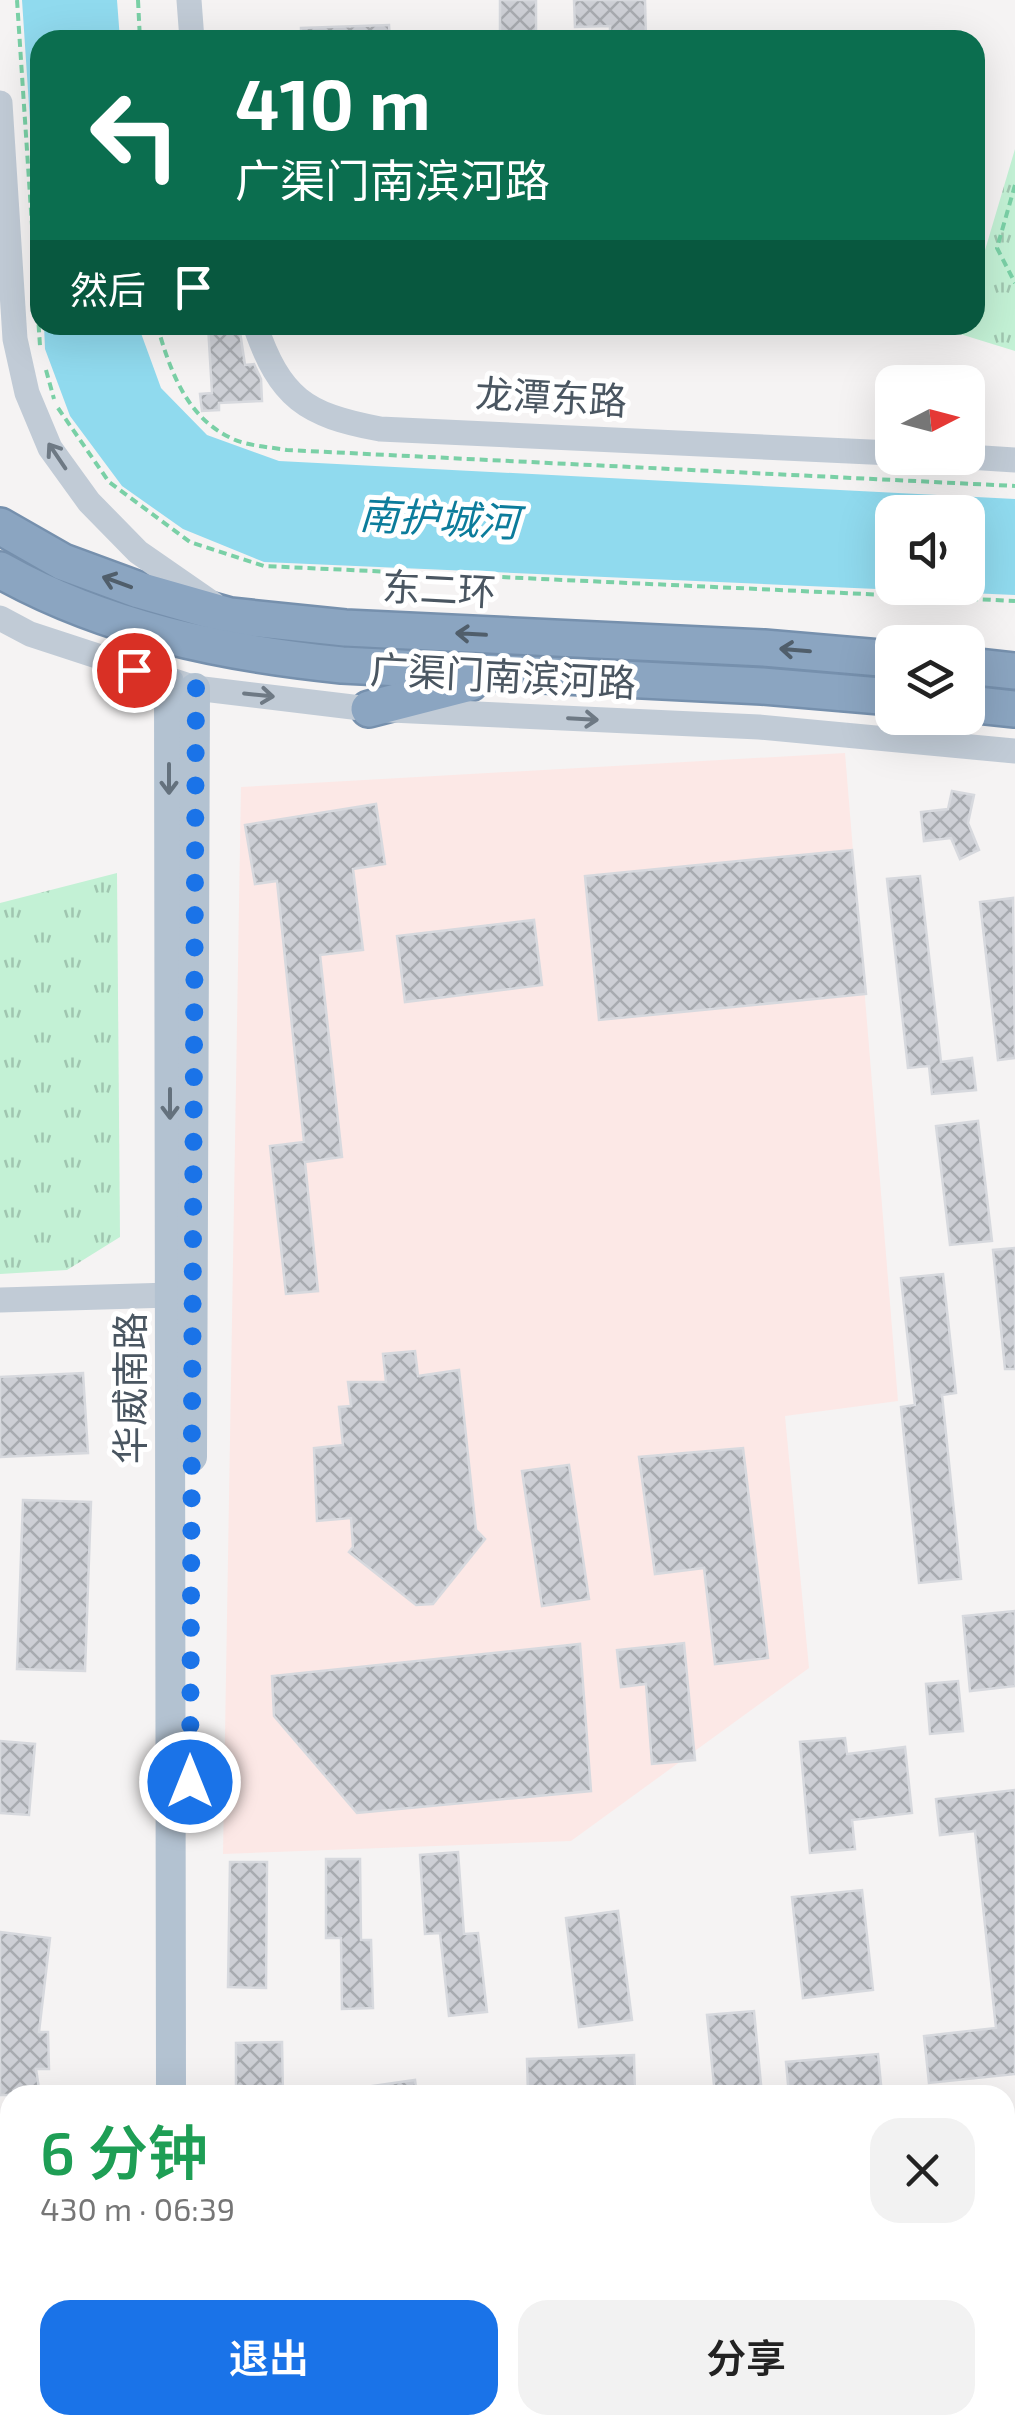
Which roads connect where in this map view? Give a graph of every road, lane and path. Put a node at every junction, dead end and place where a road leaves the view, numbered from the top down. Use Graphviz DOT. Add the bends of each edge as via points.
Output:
graph roads {
  1 [pos="17,0"];
  2 [pos="138,0"];
  3 [pos="140,30"];
  4 [pos="0,103"];
  5 [pos="1015,185"];
  6 [pos="30,193"];
  7 [pos="1015,283"];
  8 [pos="40,335"];
  9 [pos="258,335"];
  10 [pos="875,452"];
  11 [pos="985,458"];
  12 [pos="1015,460"];
  13 [pos="0,526"];
  14 [pos="0,570"];
  15 [pos="1015,601"];
  16 [pos="230,616"];
  17 [pos="0,618"];
  18 [pos="875,657"];
  19 [pos="985,668"];
  20 [pos="1015,671"];
  21 [pos="506,673"];
  22 [pos="182,685"];
  23 [pos="875,695"];
  24 [pos="369,709"];
  25 [pos="1015,751"];
  26 [pos="171,1295"];
  27 [pos="0,1300"];
  28 [pos="171,2085"];
  29 [pos="189,2085"];
  1 -- 6 [label="path"];
  2 -- 3 [label="path"];
  16 -- 4 [label="street, one-way" via="138,552 89,502 50,448 27,393 15,339"];
  5 -- 7 [label="path" via="997,248"];
  8 -- 15 [label="path" via="56,405 109,482 190,542 264,566"];
  9 -- 10 [label="street, 龙潭东路" via="284,385 341,422"];
  11 -- 12 [label="street"];
  16 -- 13 [label="highway, 东二环, one-way" via="63,562"];
  14 -- 21 [label="highway" via="128,626 212,647 342,665"];
  18 -- 16 [label="highway, 东二环, one-way"];
  17 -- 22 [label="street, 广渠门南滨河路"];
  19 -- 20 [label="highway"];
  21 -- 23 [label="highway"];
  21 -- 24 [label="highway"];
  22 -- 24 [label="street, 广渠门南滨河路, one-way"];
  22 -- 26 [label="main road, 华威南路, one-way"];
  22 -- 29 [label="main road, 华威南路"];
  24 -- 25 [label="street, 广渠门南滨河路, one-way" via="759,727"];
  26 -- 27 [label="street"];
  26 -- 28 [label="main road, 华威南路"];
}
